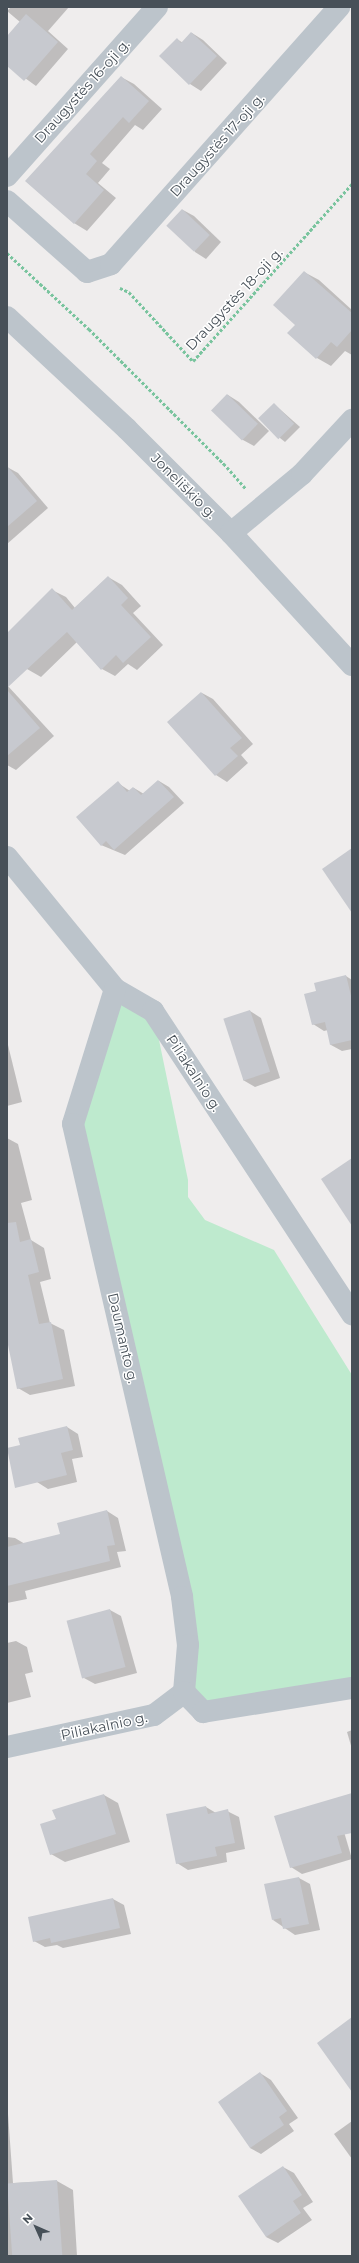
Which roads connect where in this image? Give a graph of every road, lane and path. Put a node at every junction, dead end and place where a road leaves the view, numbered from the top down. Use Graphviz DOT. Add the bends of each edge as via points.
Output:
graph roads {
  1 [pos="157,7"];
  2 [pos="339,7"];
  3 [pos="7,176"];
  4 [pos="352,184"];
  5 [pos="7,201"];
  6 [pos="7,253"];
  7 [pos="87,272"];
  8 [pos="7,317"];
  9 [pos="352,420"];
  10 [pos="262,507"];
  11 [pos="231,533"];
  12 [pos="352,665"];
  13 [pos="7,857"];
  14 [pos="115,989"];
  15 [pos="352,1314"];
  16 [pos="352,1688"];
  17 [pos="184,1692"];
  18 [pos="7,1747"];
  1 -- 3 [label="street, Draugystės 16-oji g."];
  2 -- 7 [label="street, Draugystės 17-oji g." via="110,264"];
  4 -- 7 [label="path, Draugystės 18-oji g." via="193,360 129,292"];
  5 -- 7 [label="street"];
  6 -- 10 [label="path" via="89,329 227,467"];
  8 -- 11 [label="street, Joneliškio g." via="127,429"];
  9 -- 10 [label="street" via="302,474"];
  10 -- 11 [label="street"];
  11 -- 12 [label="street, Joneliškio g."];
  13 -- 14 [label="street, Piliakalnio g."];
  14 -- 15 [label="street, Piliakalnio g." via="153,1011"];
  14 -- 17 [label="street, Daumanto g." via="74,1124 182,1596 188,1645"];
  16 -- 17 [label="street" via="203,1712"];
  17 -- 18 [label="street, Piliakalnio g." via="154,1715"];
}
